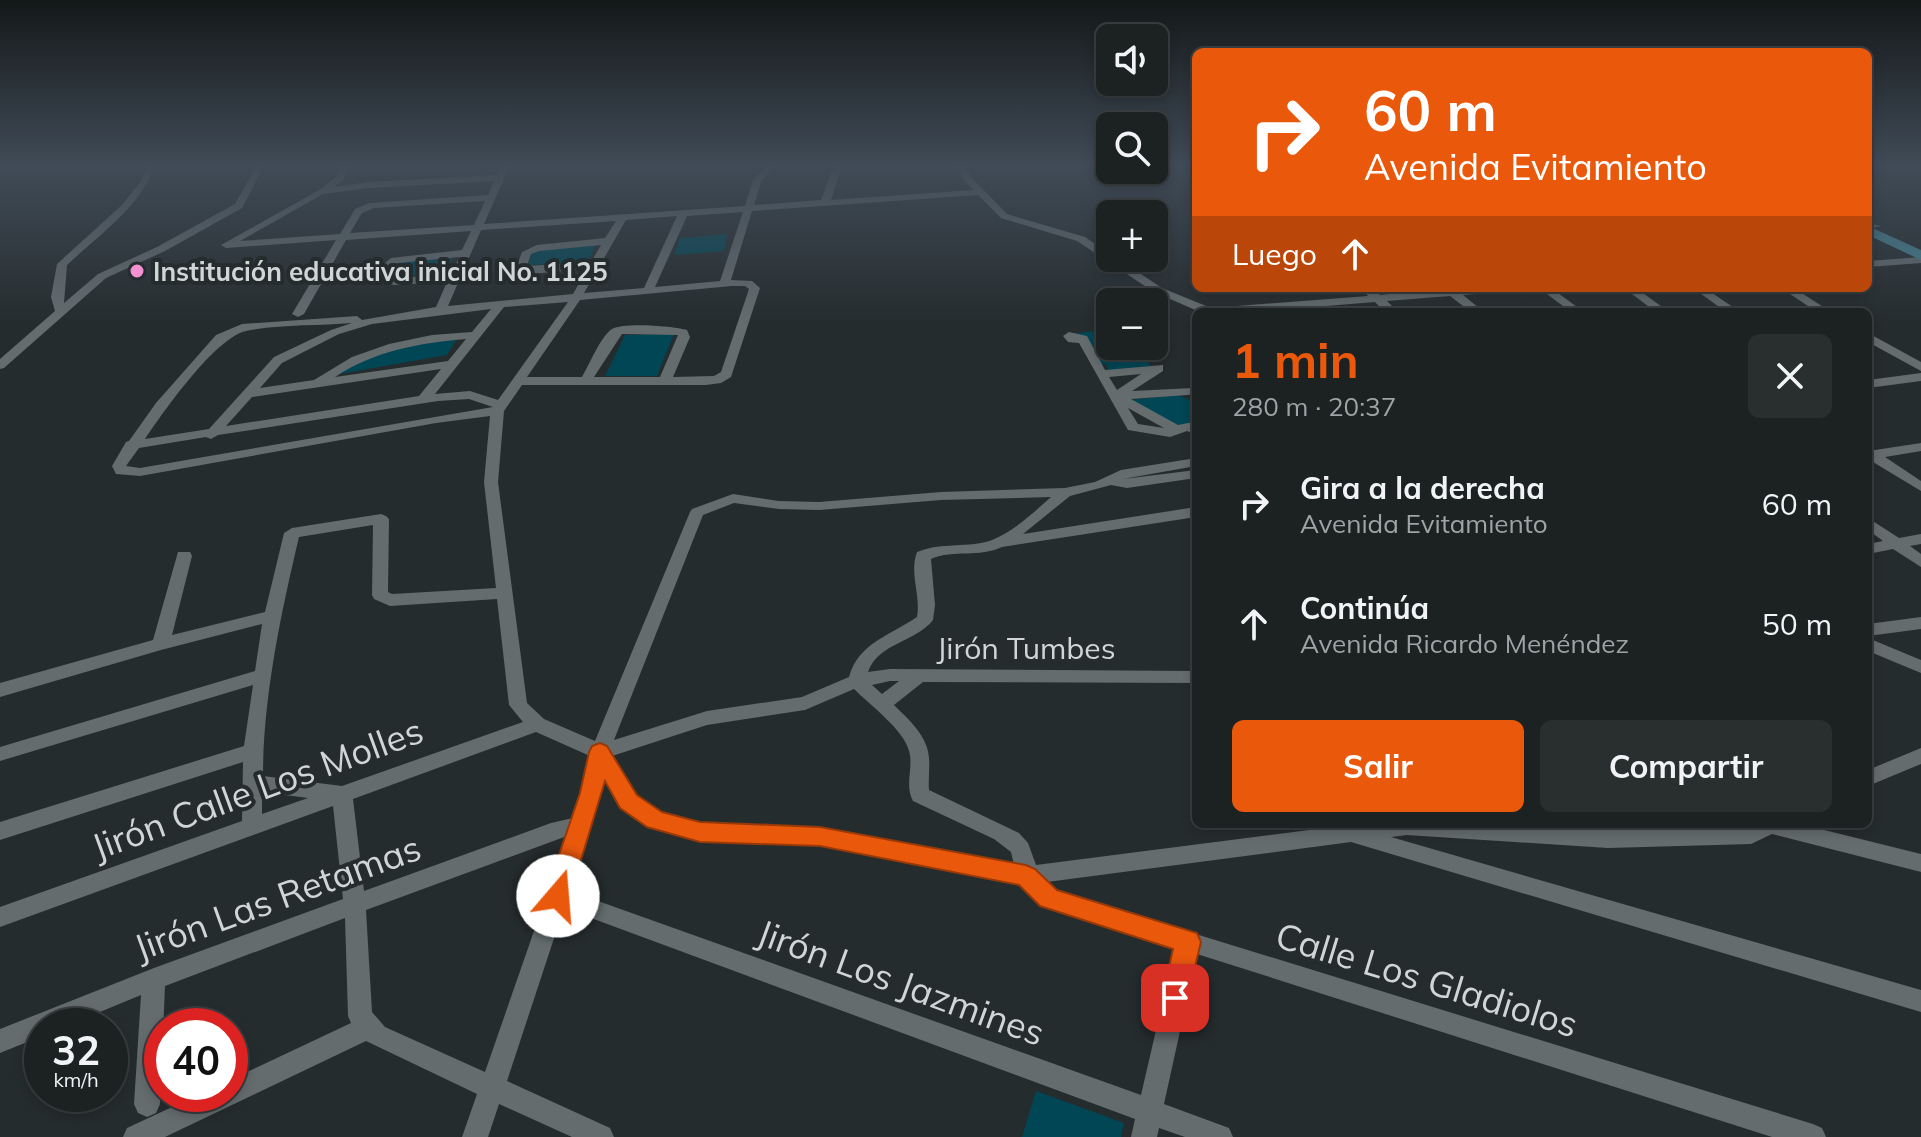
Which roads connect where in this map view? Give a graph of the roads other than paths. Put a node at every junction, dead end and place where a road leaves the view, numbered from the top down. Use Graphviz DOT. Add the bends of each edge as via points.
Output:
graph roads {
  1 [pos="114,218"];
  2 [pos="217,218"];
  3 [pos="274,218"];
  4 [pos="354,218"];
  5 [pos="480,218"];
  6 [pos="622,218"];
  7 [pos="681,218"];
  8 [pos="743,218"];
  9 [pos="1011,218"];
  10 [pos="419,222"];
  11 [pos="1872,227"];
  12 [pos="1872,227"];
  13 [pos="476,228"];
  14 [pos="413,232"];
  15 [pos="344,237"];
  16 [pos="610,241"];
  17 [pos="1921,248"];
  18 [pos="465,253"];
  19 [pos="1921,258"];
  20 [pos="1872,264"];
  21 [pos="596,265"];
  22 [pos="453,278"];
  23 [pos="724,284"];
  24 [pos="648,291"];
  25 [pos="1371,292"];
  26 [pos="1432,292"];
  27 [pos="1453,292"];
  28 [pos="1550,292"];
  29 [pos="1635,292"];
  30 [pos="1704,292"];
  31 [pos="1792,292"];
  32 [pos="576,298"];
  33 [pos="1378,298"];
  34 [pos="500,305"];
  35 [pos="1201,308"];
  36 [pos="1258,308"];
  37 [pos="1388,308"];
  38 [pos="1473,308"];
  39 [pos="1572,308"];
  40 [pos="1657,308"];
  41 [pos="1728,308"];
  42 [pos="1818,308"];
  43 [pos="60,310"];
  44 [pos="440,310"];
  45 [pos="395,316"];
  46 [pos="300,319"];
  47 [pos="475,335"];
  48 [pos="1069,336"];
  49 [pos="1872,339"];
  50 [pos="278,360"];
  51 [pos="452,364"];
  52 [pos="0,365"];
  53 [pos="1921,367"];
  54 [pos="1872,373"];
  55 [pos="1101,374"];
  56 [pos="1921,377"];
  57 [pos="517,381"];
  58 [pos="586,381"];
  59 [pos="665,381"];
  60 [pos="318,383"];
  61 [pos="1872,383"];
  62 [pos="1188,391"];
  63 [pos="246,394"];
  64 [pos="1109,396"];
  65 [pos="423,400"];
  66 [pos="499,408"];
  67 [pos="1190,428"];
  68 [pos="211,435"];
  69 [pos="131,445"];
  70 [pos="1921,447"];
  71 [pos="1872,454"];
  72 [pos="1872,456"];
  73 [pos="1192,463"];
  74 [pos="1192,475"];
  75 [pos="1110,481"];
  76 [pos="1921,487"];
  77 [pos="1065,492"];
  78 [pos="1192,513"];
  79 [pos="1872,526"];
  80 [pos="1921,539"];
  81 [pos="1000,542"];
  82 [pos="1896,544"];
  83 [pos="1872,548"];
  84 [pos="184,556"];
  85 [pos="1921,562"];
  86 [pos="504,593"];
  87 [pos="272,616"];
  88 [pos="1921,623"];
  89 [pos="1872,629"];
  90 [pos="161,644"];
  91 [pos="1872,646"];
  92 [pos="1921,667"];
  93 [pos="265,675"];
  94 [pos="918,676"];
  95 [pos="1192,677"];
  96 [pos="857,681"];
  97 [pos="0,690"];
  98 [pos="881,705"];
  99 [pos="537,724"];
  100 [pos="253,751"];
  101 [pos="600,752"];
  102 [pos="0,754"];
  103 [pos="1921,756"];
  104 [pos="1872,776"];
  105 [pos="254,783"];
  106 [pos="342,794"];
  107 [pos="252,825"];
  108 [pos="581,825"];
  109 [pos="1390,828"];
  110 [pos="1438,828"];
  111 [pos="1764,828"];
  112 [pos="1786,828"];
  113 [pos="0,831"];
  114 [pos="1349,833"];
  115 [pos="1921,863"];
  116 [pos="1026,876"];
  117 [pos="558,896"];
  118 [pos="355,904"];
  119 [pos="0,917"];
  120 [pos="1188,942"];
  121 [pos="154,979"];
  122 [pos="1921,1001"];
  123 [pos="152,1008"];
  124 [pos="370,1027"];
  125 [pos="0,1041"];
  126 [pos="248,1085"];
  127 [pos="492,1089"];
  128 [pos="1150,1111"];
  129 [pos="190,1112"];
  130 [pos="136,1137"];
  131 [pos="475,1137"];
  132 [pos="601,1137"];
  133 [pos="1144,1137"];
  134 [pos="1220,1137"];
  135 [pos="1813,1137"];
  1 -- 43 [label="street" via="62,264"];
  2 -- 43 [label="street" via="109,271"];
  3 -- 15 [label="street" via="226,245"];
  4 -- 15 [label="street"];
  5 -- 13 [label="street"];
  6 -- 13 [label="street"];
  6 -- 16 [label="street"];
  7 -- 24 [label="street"];
  8 -- 23 [label="street"];
  9 -- 35 [label="street" via="1081,239 1158,290"];
  10 -- 14 [label="street"];
  11 -- 17 [label="main road"];
  12 -- 19 [label="main road"];
  13 -- 14 [label="street"];
  13 -- 18 [label="street"];
  14 -- 15 [label="street"];
  15 -- 46 [label="street"];
  16 -- 21 [label="street"];
  16 -- 21 [label="street" via="537,248 527,252 521,268"];
  18 -- 22 [label="street"];
  18 -- 22 [label="street" via="395,260 382,280"];
  19 -- 20 [label="street"];
  21 -- 32 [label="street"];
  22 -- 44 [label="street"];
  23 -- 24 [label="street"];
  23 -- 59 [label="street" via="748,283 755,288 727,374 717,380"];
  24 -- 32 [label="street"];
  25 -- 33 [label="street"];
  26 -- 33 [label="street"];
  27 -- 38 [label="street"];
  28 -- 39 [label="street"];
  29 -- 40 [label="street"];
  30 -- 41 [label="street"];
  31 -- 42 [label="street"];
  32 -- 34 [label="street"];
  32 -- 57 [label="street"];
  33 -- 36 [label="street"];
  33 -- 37 [label="street"];
  34 -- 44 [label="street"];
  34 -- 47 [label="street"];
  43 -- 52 [label="street"];
  44 -- 45 [label="street"];
  45 -- 46 [label="street"];
  45 -- 50 [label="street" via="335,332"];
  46 -- 50 [label="street"];
  46 -- 69 [label="street" via="242,328 220,338"];
  47 -- 51 [label="street"];
  47 -- 60 [label="street" via="378,349 346,362"];
  48 -- 55 [label="street" via="1083,339"];
  49 -- 53 [label="street"];
  50 -- 63 [label="street"];
  51 -- 60 [label="street"];
  51 -- 65 [label="street"];
  53 -- 54 [label="street"];
  55 -- 64 [label="street" via="1159,368"];
  55 -- 67 [label="street" via="1133,427 1170,433"];
  56 -- 61 [label="street"];
  57 -- 58 [label="street"];
  57 -- 66 [label="street"];
  58 -- 59 [label="street"];
  58 -- 59 [label="street" via="619,330 675,330 684,337"];
  60 -- 63 [label="street"];
  62 -- 64 [label="street"];
  63 -- 68 [label="street"];
  64 -- 67 [label="street"];
  65 -- 66 [label="street" via="470,395"];
  65 -- 68 [label="street"];
  66 -- 69 [label="street" via="129,473 119,466"];
  66 -- 86 [label="street" via="491,482"];
  68 -- 69 [label="street"];
  70 -- 71 [label="street"];
  72 -- 76 [label="street"];
  73 -- 75 [label="street" via="1135,470"];
  74 -- 75 [label="street" via="1127,484"];
  75 -- 77 [label="street"];
  77 -- 81 [label="street"];
  77 -- 101 [label="street" via="819,506 733,498 697,512"];
  78 -- 81 [label="street"];
  79 -- 82 [label="street"];
  80 -- 82 [label="street"];
  81 -- 96 [label="street" via="923,556 925,620 868,653"];
  82 -- 83 [label="street"];
  82 -- 85 [label="street"];
  84 -- 90 [label="street"];
  86 -- 87 [label="street" via="390,600 380,595 381,519 292,533"];
  86 -- 99 [label="street" via="518,705"];
  87 -- 90 [label="street"];
  87 -- 93 [label="street"];
  88 -- 89 [label="street"];
  90 -- 97 [label="street"];
  91 -- 92 [label="street"];
  93 -- 100 [label="street"];
  93 -- 102 [label="street"];
  94 -- 95 [label="street, Jirón Tumbes"];
  94 -- 96 [label="street, Jirón Tumbes"];
  94 -- 98 [label="street"];
  96 -- 98 [label="street"];
  96 -- 101 [label="street, Jirón Tumbes" via="805,703 707,718"];
  98 -- 116 [label="street" via="913,737 919,752 920,795 1017,843"];
  99 -- 101 [label="street"];
  99 -- 106 [label="street, Jirón Calle Los Molles"];
  100 -- 105 [label="street"];
  100 -- 113 [label="street"];
  101 -- 108 [label="street"];
  101 -- 116 [label="street" via="629,802 655,820 700,832 820,837"];
  103 -- 104 [label="street"];
  105 -- 106 [label="street"];
  105 -- 107 [label="street"];
  106 -- 107 [label="street, Jirón Calle Los Molles"];
  106 -- 118 [label="street"];
  107 -- 119 [label="street, Jirón Calle Los Molles"];
  108 -- 117 [label="street"];
  108 -- 118 [label="street, Jirón Las Retamas"];
  109 -- 114 [label="street"];
  110 -- 111 [label="street" via="1608,839 1751,835"];
  112 -- 115 [label="street"];
  114 -- 116 [label="street"];
  114 -- 122 [label="street"];
  116 -- 120 [label="street, Calle Los Gladiolos" via="1049,898"];
  117 -- 127 [label="street"];
  117 -- 128 [label="street, Jirón Los Jazmines"];
  118 -- 121 [label="street, Jirón Las Retamas"];
  118 -- 124 [label="street" via="360,1016"];
  120 -- 128 [label="street"];
  120 -- 135 [label="street, Calle Los Gladiolos"];
  121 -- 123 [label="street"];
  121 -- 125 [label="street, Jirón Las Retamas"];
  124 -- 126 [label="street"];
  124 -- 127 [label="street" via="376,1035"];
  127 -- 131 [label="street"];
  127 -- 132 [label="street"];
  128 -- 133 [label="street"];
  128 -- 134 [label="street, Jirón Los Jazmines"];
  129 -- 130 [label="street"];
}
